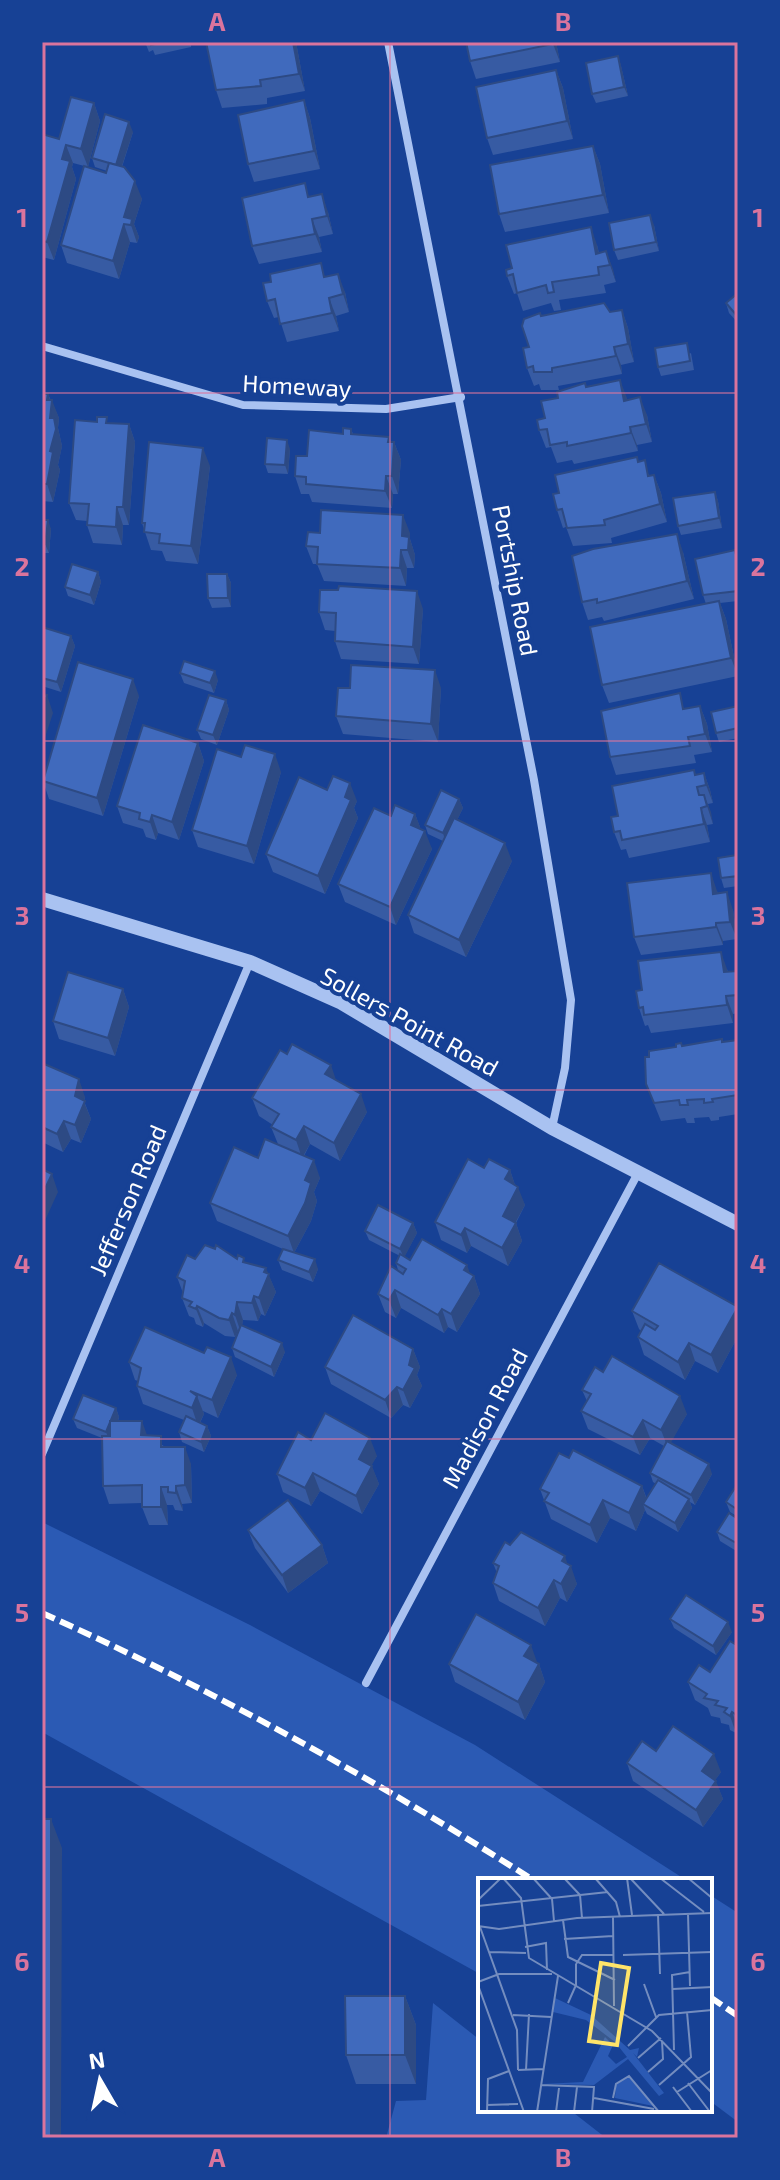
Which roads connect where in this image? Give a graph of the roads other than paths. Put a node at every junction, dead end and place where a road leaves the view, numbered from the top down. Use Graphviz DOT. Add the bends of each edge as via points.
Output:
graph roads {
  1 [pos="388,42"];
  2 [pos="42,346"];
  3 [pos="461,397"];
  4 [pos="42,899"];
  5 [pos="250,962"];
  6 [pos="552,1128"];
  7 [pos="638,1173"];
  8 [pos="738,1224"];
  9 [pos="42,1454"];
  10 [pos="366,1683"];
  1 -- 3 [label="street, Portship Road"];
  2 -- 3 [label="street, Homeway" via="243,405 386,409"];
  3 -- 6 [label="street, Portship Road" via="571,1000 565,1068"];
  4 -- 5 [label="street, Sollers Point Road"];
  5 -- 6 [label="street, Sollers Point Road" via="340,1002"];
  5 -- 9 [label="street, Jefferson Road"];
  6 -- 7 [label="street, Sollers Point Road"];
  7 -- 8 [label="street, Sollers Point Road"];
  7 -- 10 [label="street, Madison Road"];
}
